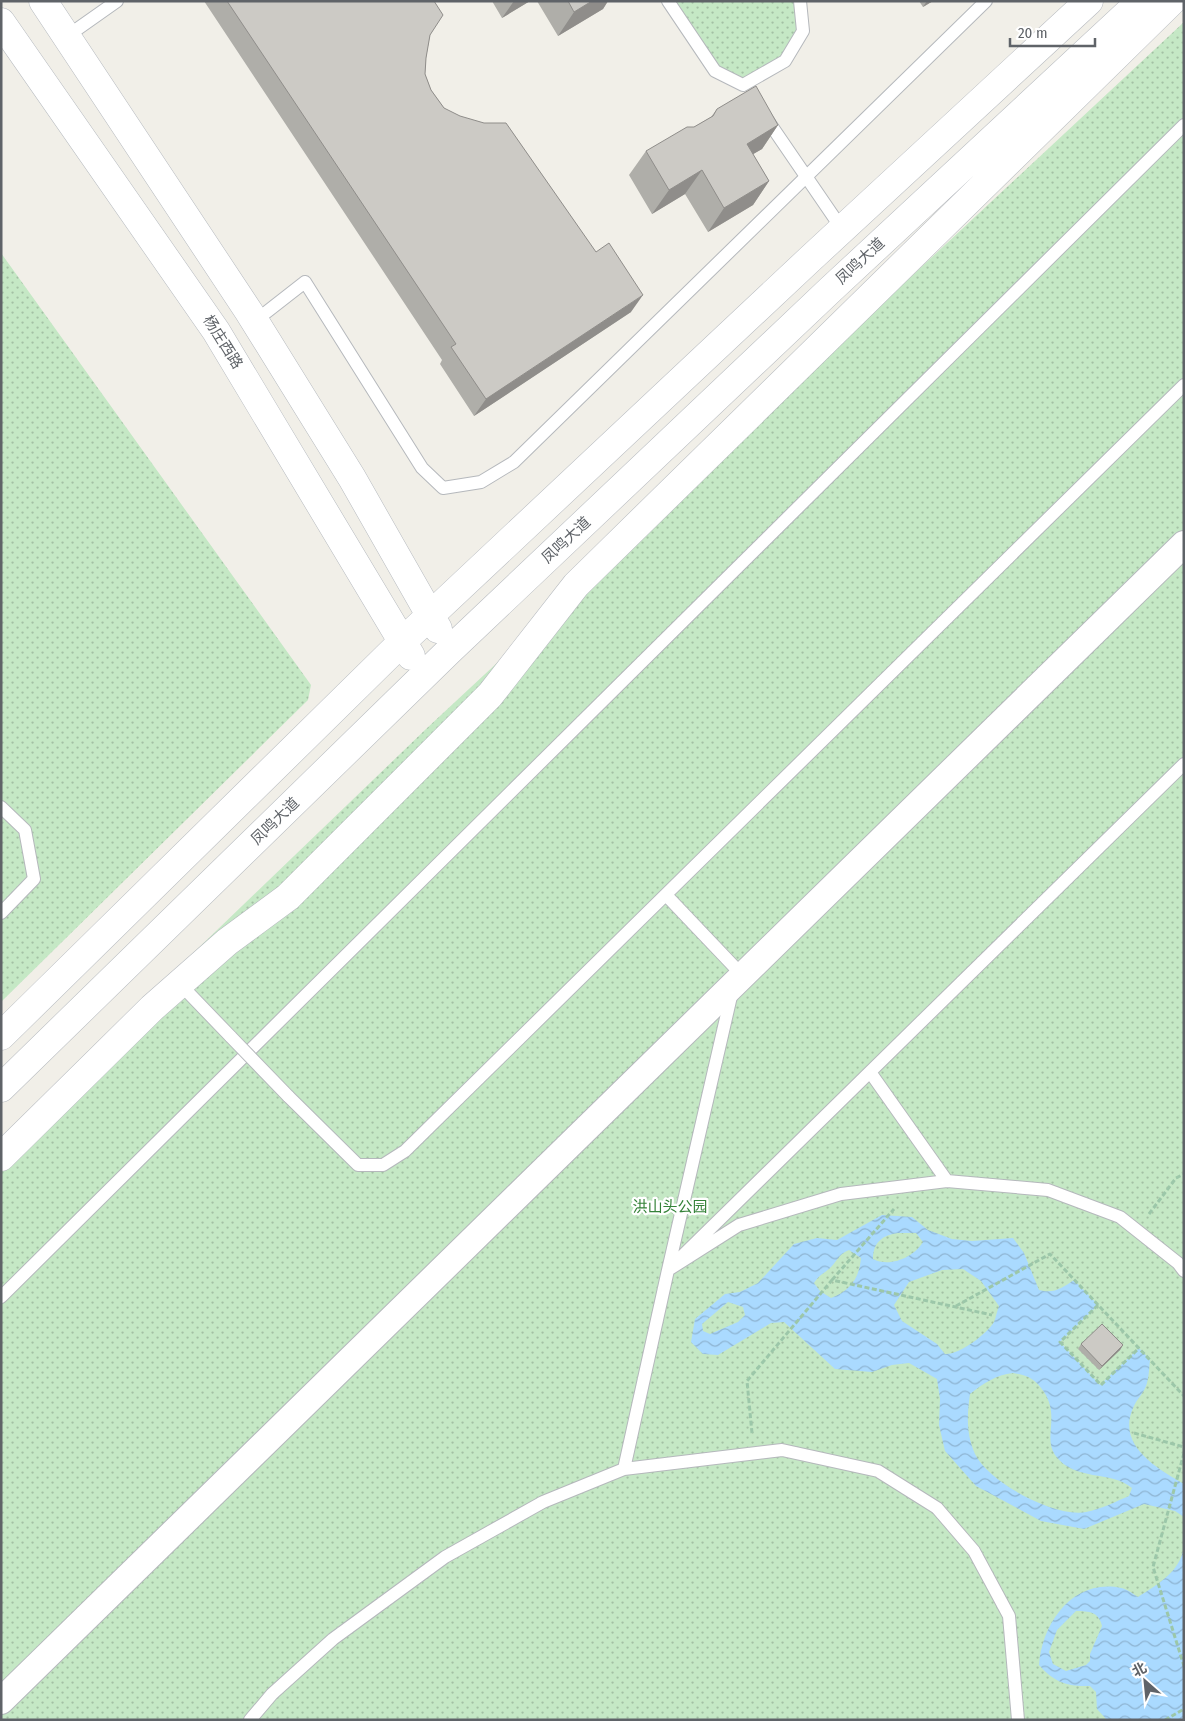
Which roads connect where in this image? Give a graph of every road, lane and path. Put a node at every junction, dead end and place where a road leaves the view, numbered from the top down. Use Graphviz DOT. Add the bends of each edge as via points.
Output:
graph roads {
  1 [pos="43,1"];
  2 [pos="118,1"];
  3 [pos="668,1"];
  4 [pos="800,1"];
  5 [pos="986,1"];
  6 [pos="1090,1"];
  7 [pos="1141,1"];
  8 [pos="1172,1"];
  9 [pos="1,22"];
  10 [pos="66,37"];
  11 [pos="759,108"];
  12 [pos="1184,125"];
  13 [pos="805,176"];
  14 [pos="842,229"];
  15 [pos="255,321"];
  16 [pos="1184,385"];
  17 [pos="1184,544"];
  18 [pos="431,614"];
  19 [pos="403,640"];
  20 [pos="449,651"];
  21 [pos="422,677"];
  22 [pos="1184,764"];
  23 [pos="1,806"];
  24 [pos="666,895"];
  25 [pos="1,912"];
  26 [pos="738,980"];
  27 [pos="180,984"];
  28 [pos="1,1036"];
  29 [pos="870,1072"];
  30 [pos="1,1088"];
  31 [pos="1,1157"];
  32 [pos="1184,1174"];
  33 [pos="946,1181"];
  34 [pos="915,1185"];
  35 [pos="1137,1230"];
  36 [pos="668,1270"];
  37 [pos="1184,1271"];
  38 [pos="832,1280"];
  39 [pos="1,1297"];
  40 [pos="1098,1305"];
  41 [pos="956,1307"];
  42 [pos="992,1315"];
  43 [pos="1139,1348"];
  44 [pos="1184,1396"];
  45 [pos="1134,1433"];
  46 [pos="1184,1447"];
  47 [pos="1184,1453"];
  48 [pos="754,1454"];
  49 [pos="624,1469"];
  50 [pos="1184,1666"];
  51 [pos="1,1701"];
  52 [pos="1184,1709"];
  53 [pos="250,1720"];
  54 [pos="1018,1720"];
  55 [pos="1165,1720"];
  1 -- 10 [label="street"];
  2 -- 10 [label="lane"];
  3 -- 4 [label="lane" via="715,72 746,89 785,61 803,31"];
  5 -- 13 [label="lane"];
  6 -- 14 [label="street"];
  7 -- 20 [label="street, 凤鸣大道"];
  8 -- 27 [label="street" via="576,585 490,694 288,897 227,942"];
  9 -- 19 [label="street, 杨庄西路" via="216,331"];
  10 -- 15 [label="street"];
  11 -- 13 [label="lane"];
  12 -- 39 [label="lane"];
  13 -- 14 [label="lane"];
  13 -- 15 [label="lane" via="514,462 481,482 443,488 422,468 305,282"];
  14 -- 18 [label="street"];
  15 -- 18 [label="street"];
  16 -- 24 [label="lane"];
  17 -- 26 [label="street"];
  18 -- 19 [label="street"];
  18 -- 20 [label="street"];
  19 -- 21 [label="street, 杨庄西路"];
  19 -- 28 [label="street"];
  20 -- 21 [label="street, 凤鸣大道"];
  21 -- 30 [label="street, 凤鸣大道"];
  22 -- 29 [label="lane"];
  23 -- 25 [label="lane" via="25,830 34,879"];
  24 -- 26 [label="lane"];
  24 -- 27 [label="lane, bridge" via="405,1152 383,1166 358,1164"];
  26 -- 36 [label="lane"];
  26 -- 51 [label="street"];
  27 -- 31 [label="street"];
  29 -- 33 [label="lane"];
  29 -- 36 [label="lane"];
  32 -- 35 [label="path" via="1176,1178"];
  33 -- 34 [label="lane"];
  33 -- 35 [label="lane" via="1048,1190 1120,1216"];
  34 -- 36 [label="lane" via="841,1194 739,1225"];
  34 -- 38 [label="path"];
  35 -- 37 [label="lane"];
  36 -- 49 [label="lane"];
  38 -- 41 [label="path"];
  38 -- 48 [label="path" via="747,1381"];
  40 -- 41 [label="path" via="1050,1254"];
  40 -- 43 [label="path"];
  40 -- 43 [label="path" via="1060,1342 1100,1385"];
  41 -- 42 [label="path"];
  43 -- 44 [label="path"];
  45 -- 46 [label="path"];
  47 -- 50 [label="path" via="1153,1567"];
  48 -- 49 [label="lane"];
  48 -- 54 [label="lane" via="782,1450 878,1471 937,1508 974,1551 1009,1616"];
  49 -- 53 [label="lane" via="543,1502 445,1557 333,1639 272,1694"];
  52 -- 55 [label="path"];
}
